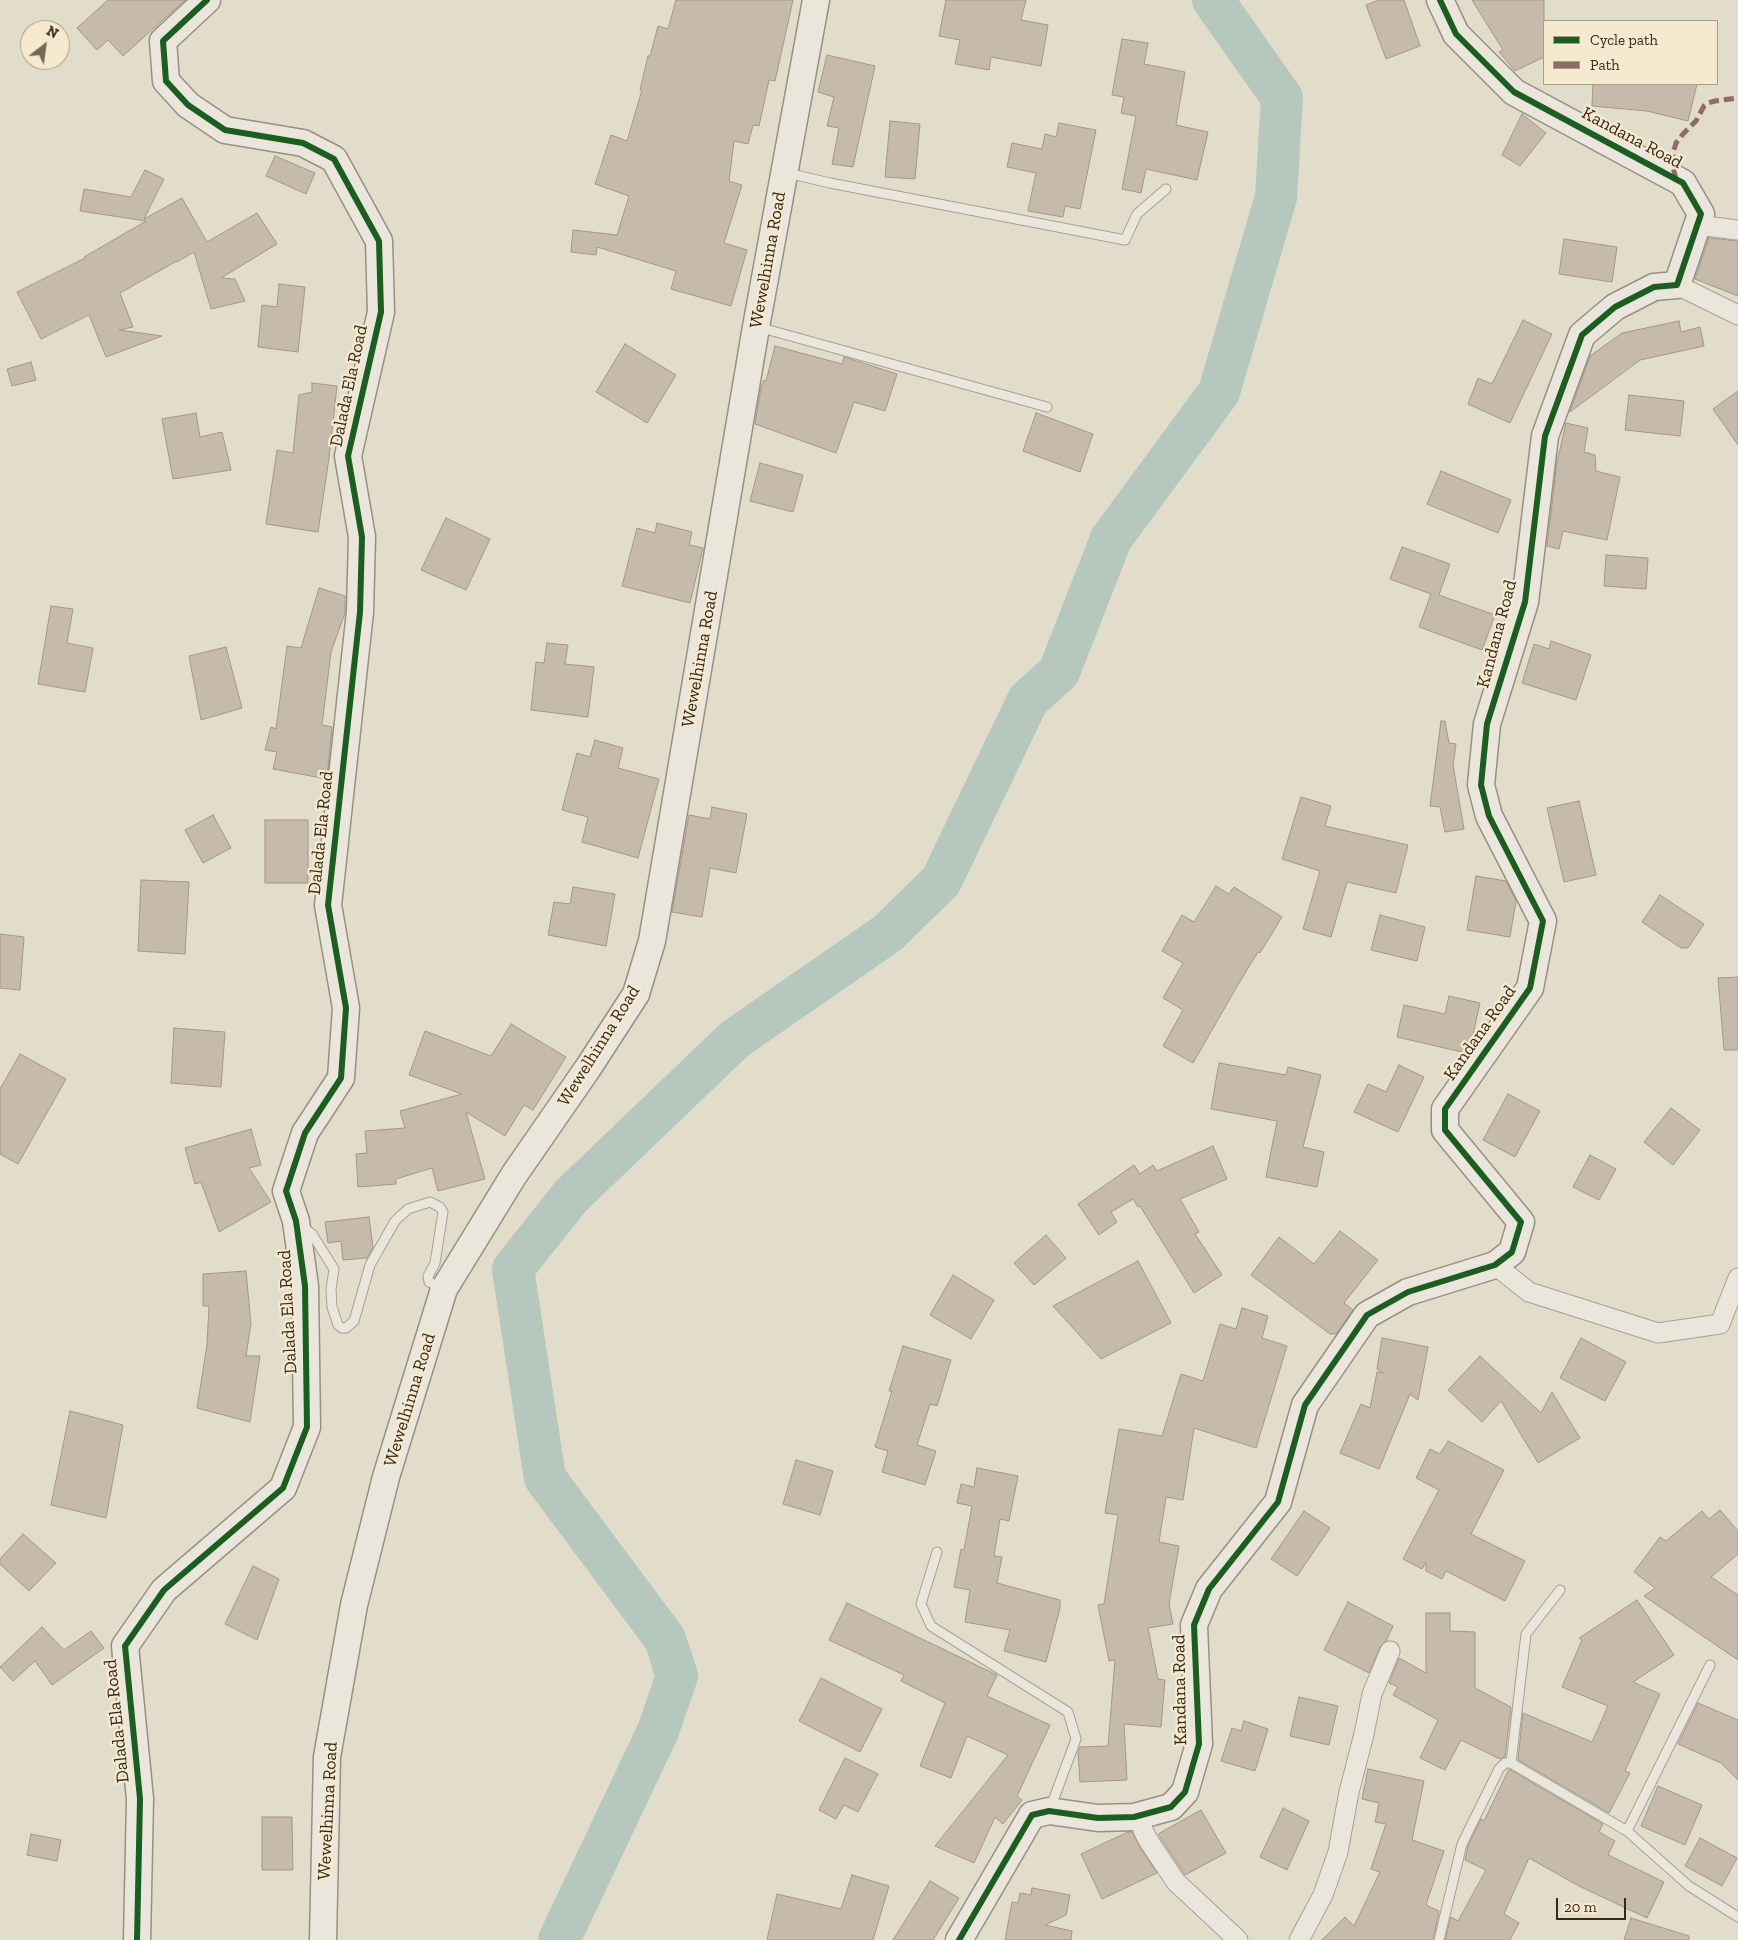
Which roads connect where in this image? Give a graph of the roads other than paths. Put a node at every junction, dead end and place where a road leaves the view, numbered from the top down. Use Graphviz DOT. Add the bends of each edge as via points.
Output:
graph roads {
  1 [pos="207,0"];
  2 [pos="816,0"];
  3 [pos="1440,0"];
  4 [pos="784,172"];
  5 [pos="1166,189"];
  6 [pos="1698,225"];
  7 [pos="1738,230"];
  8 [pos="1677,285"];
  9 [pos="1738,315"];
  10 [pos="756,327"];
  11 [pos="1047,406"];
  12 [pos="296,1221"];
  13 [pos="1495,1265"];
  14 [pos="1738,1278"];
  15 [pos="444,1289"];
  16 [pos="937,1552"];
  17 [pos="1560,1590"];
  18 [pos="1390,1651"];
  19 [pos="1710,1665"];
  20 [pos="1511,1763"];
  21 [pos="1049,1812"];
  22 [pos="1139,1816"];
  23 [pos="1627,1831"];
  24 [pos="1738,1917"];
  25 [pos="137,1940"];
  26 [pos="324,1940"];
  27 [pos="959,1940"];
  28 [pos="1238,1940"];
  29 [pos="1299,1940"];
  30 [pos="1438,1940"];
  1 -- 12 [label="street, Dalada Ela Road" via="163,42 166,81 188,105 225,130 303,143 334,159 379,241 381,312 348,456 362,537 360,612 328,905 346,1008 341,1078 305,1133 286,1191"];
  2 -- 4 [label="street, Wewelhinna Road"];
  3 -- 6 [label="street, Kandana Road" via="1456,34 1514,92 1683,183 1701,214"];
  4 -- 5 [label="lane" via="1125,240 1137,214"];
  4 -- 10 [label="street, Wewelhinna Road"];
  6 -- 7 [label="street"];
  6 -- 8 [label="street, Kandana Road"];
  8 -- 9 [label="street"];
  8 -- 13 [label="street, Kandana Road" via="1654,287 1615,306 1582,335 1545,436 1525,602 1487,724 1482,785 1489,816 1544,921 1530,988 1444,1109 1445,1130 1521,1222 1512,1252"];
  10 -- 11 [label="lane"];
  10 -- 15 [label="street, Wewelhinna Road" via="654,932 636,994 514,1175"];
  12 -- 15 [label="lane" via="312,1234 334,1269 332,1306 342,1328 354,1320 370,1266 396,1221 408,1209 430,1202 440,1206 443,1212 435,1263 428,1276 429,1282"];
  12 -- 25 [label="street, Dalada Ela Road" via="305,1286 307,1427 283,1488 164,1590 125,1646 140,1799"];
  13 -- 14 [label="street" via="1530,1292 1658,1333 1720,1324"];
  13 -- 22 [label="street, Kandana Road" via="1408,1292 1366,1315 1305,1405 1278,1502 1209,1589 1194,1625 1199,1744 1185,1792 1172,1807"];
  15 -- 26 [label="street, Wewelhinna Road" via="386,1478 354,1605 327,1757"];
  16 -- 21 [label="lane" via="921,1604 931,1626 1068,1712 1076,1739"];
  17 -- 20 [label="lane" via="1526,1634"];
  18 -- 29 [label="street" via="1372,1694 1338,1852 1323,1895"];
  19 -- 23 [label="lane"];
  20 -- 23 [label="lane"];
  20 -- 30 [label="lane" via="1505,1763 1499,1769 1465,1837"];
  21 -- 22 [label="street, Kandana Road" via="1098,1818"];
  21 -- 27 [label="street" via="1032,1815"];
  22 -- 28 [label="street" via="1142,1830 1176,1882"];
  23 -- 24 [label="lane" via="1689,1886"];
}
